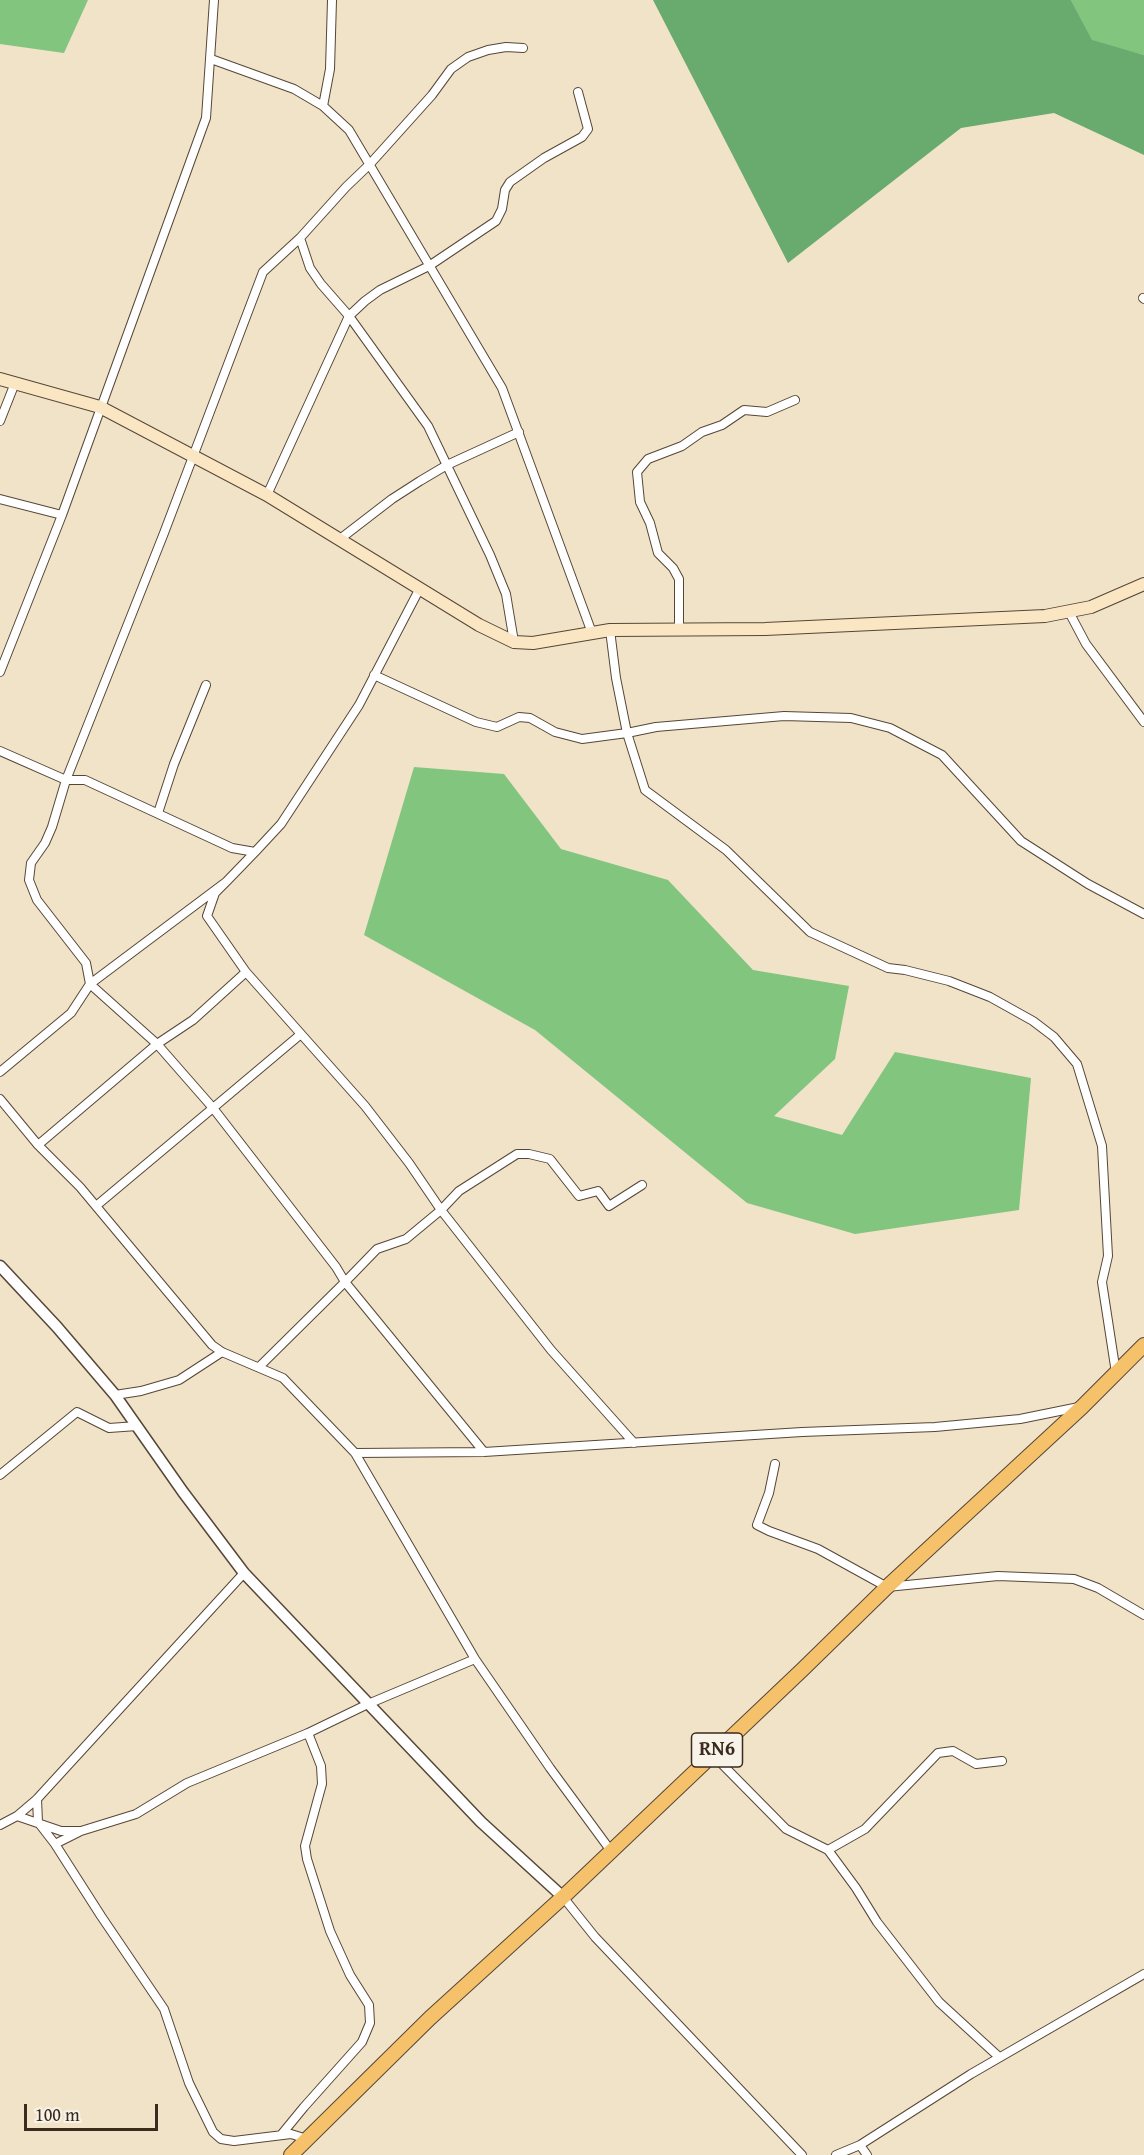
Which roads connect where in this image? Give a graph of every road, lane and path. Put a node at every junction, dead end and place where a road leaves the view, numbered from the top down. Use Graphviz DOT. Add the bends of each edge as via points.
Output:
graph roads {
  1 [pos="214,0"];
  2 [pos="332,0"];
  3 [pos="523,48"];
  4 [pos="211,59"];
  5 [pos="578,92"];
  6 [pos="324,106"];
  7 [pos="370,164"];
  8 [pos="300,238"];
  9 [pos="429,266"];
  10 [pos="349,316"];
  11 [pos="0,380"];
  12 [pos="15,382"];
  13 [pos="795,400"];
  14 [pos="100,407"];
  15 [pos="0,421"];
  16 [pos="519,432"];
  17 [pos="194,456"];
  18 [pos="447,465"];
  19 [pos="267,495"];
  20 [pos="0,499"];
  21 [pos="62,514"];
  22 [pos="340,539"];
  23 [pos="1144,584"];
  24 [pos="420,588"];
  25 [pos="1069,612"];
  26 [pos="679,628"];
  27 [pos="610,630"];
  28 [pos="592,633"];
  29 [pos="514,642"];
  30 [pos="0,672"];
  31 [pos="374,675"];
  32 [pos="206,686"];
  33 [pos="1144,722"];
  34 [pos="627,733"];
  35 [pos="0,751"];
  36 [pos="66,780"];
  37 [pos="158,813"];
  38 [pos="255,852"];
  39 [pos="226,882"];
  40 [pos="1144,914"];
  41 [pos="246,972"];
  42 [pos="90,984"];
  43 [pos="301,1034"];
  44 [pos="157,1044"];
  45 [pos="0,1072"];
  46 [pos="0,1099"];
  47 [pos="213,1108"];
  48 [pos="38,1145"];
  49 [pos="642,1185"];
  50 [pos="96,1206"];
  51 [pos="441,1210"];
  52 [pos="0,1266"];
  53 [pos="345,1282"];
  54 [pos="1144,1346"];
  55 [pos="222,1352"];
  56 [pos="259,1367"];
  57 [pos="1116,1373"];
  58 [pos="115,1395"];
  59 [pos="1082,1407"];
  60 [pos="137,1426"];
  61 [pos="634,1443"];
  62 [pos="484,1452"];
  63 [pos="355,1453"];
  64 [pos="775,1464"];
  65 [pos="0,1475"];
  66 [pos="244,1573"];
  67 [pos="886,1587"];
  68 [pos="1144,1615"];
  69 [pos="475,1659"];
  70 [pos="368,1704"];
  71 [pos="308,1733"];
  72 [pos="712,1754"];
  73 [pos="1002,1761"];
  74 [pos="37,1799"];
  75 [pos="17,1816"];
  76 [pos="38,1822"];
  77 [pos="0,1825"];
  78 [pos="81,1831"];
  79 [pos="55,1844"];
  80 [pos="828,1850"];
  81 [pos="611,1851"];
  82 [pos="563,1897"];
  83 [pos="1144,1974"];
  84 [pos="999,2057"];
  85 [pos="281,2135"];
  86 [pos="307,2139"];
  87 [pos="860,2145"];
  88 [pos="291,2155"];
  89 [pos="802,2155"];
  90 [pos="836,2155"];
  91 [pos="867,2155"];
  1 -- 4 [label="street"];
  2 -- 6 [label="street" via="330,69"];
  3 -- 7 [label="street" via="488,50 451,69"];
  4 -- 6 [label="street" via="294,89"];
  4 -- 14 [label="street" via="206,118"];
  5 -- 9 [label="street" via="586,133 510,182 496,221"];
  6 -- 7 [label="street" via="349,130"];
  7 -- 8 [label="street"];
  7 -- 9 [label="street"];
  8 -- 10 [label="street" via="310,268"];
  8 -- 17 [label="street" via="263,272"];
  9 -- 10 [label="street" via="380,290"];
  9 -- 16 [label="street" via="502,388"];
  10 -- 18 [label="street" via="428,426"];
  10 -- 19 [label="street"];
  11 -- 12 [label="main road"];
  12 -- 14 [label="main road"];
  12 -- 15 [label="street"];
  13 -- 26 [label="street" via="767,412 744,410 681,446 648,459 637,472 640,502 658,553 679,579"];
  14 -- 17 [label="main road"];
  14 -- 21 [label="street"];
  16 -- 18 [label="street"];
  16 -- 28 [label="street"];
  17 -- 19 [label="main road"];
  17 -- 36 [label="street"];
  18 -- 22 [label="street" via="392,498"];
  18 -- 29 [label="street" via="506,594"];
  19 -- 22 [label="main road"];
  20 -- 21 [label="street"];
  21 -- 30 [label="street"];
  22 -- 24 [label="main road"];
  23 -- 25 [label="main road" via="1091,607"];
  24 -- 29 [label="main road"];
  24 -- 31 [label="street"];
  25 -- 26 [label="main road" via="765,629"];
  25 -- 33 [label="street" via="1086,644"];
  26 -- 27 [label="main road"];
  27 -- 28 [label="main road"];
  27 -- 34 [label="street"];
  28 -- 29 [label="main road" via="533,643"];
  31 -- 34 [label="street" via="476,722 496,727 519,717 531,718 555,732 582,739"];
  31 -- 38 [label="street" via="298,799"];
  32 -- 37 [label="street"];
  34 -- 40 [label="street" via="784,716 851,718 890,728 942,755 1021,841"];
  34 -- 57 [label="street" via="645,790 726,850 810,932 888,968 949,981 990,997 1034,1021 1077,1064 1102,1146 1108,1256 1102,1282"];
  35 -- 36 [label="street"];
  36 -- 37 [label="street" via="85,780"];
  36 -- 42 [label="street" via="45,843 31,863 29,880 37,900 86,963"];
  37 -- 38 [label="street" via="232,848"];
  38 -- 39 [label="street"];
  39 -- 41 [label="street" via="215,893 207,916"];
  39 -- 42 [label="street"];
  41 -- 43 [label="street"];
  41 -- 44 [label="street" via="193,1020"];
  42 -- 44 [label="street"];
  42 -- 45 [label="street" via="71,1013"];
  43 -- 47 [label="street"];
  43 -- 51 [label="street" via="365,1106"];
  44 -- 47 [label="street"];
  44 -- 48 [label="street"];
  46 -- 48 [label="street"];
  47 -- 50 [label="street"];
  47 -- 53 [label="street"];
  48 -- 50 [label="street"];
  49 -- 51 [label="street" via="609,1206 598,1191 579,1196 550,1159 518,1154 459,1191"];
  50 -- 55 [label="street"];
  51 -- 53 [label="street" via="406,1239 377,1249"];
  51 -- 61 [label="street" via="551,1350"];
  52 -- 58 [label="street"];
  53 -- 56 [label="street"];
  53 -- 62 [label="street"];
  54 -- 57 [label="highway, RN6"];
  55 -- 56 [label="street"];
  55 -- 58 [label="street" via="179,1380"];
  56 -- 63 [label="street" via="283,1378"];
  57 -- 59 [label="highway, RN6"];
  58 -- 60 [label="street"];
  59 -- 61 [label="street" via="1020,1419 934,1427"];
  59 -- 67 [label="highway, RN6"];
  60 -- 65 [label="street" via="109,1428 77,1412"];
  60 -- 66 [label="street"];
  61 -- 62 [label="street"];
  62 -- 63 [label="street"];
  63 -- 69 [label="street"];
  64 -- 67 [label="street" via="757,1525 818,1549"];
  66 -- 70 [label="street"];
  66 -- 74 [label="street"];
  67 -- 68 [label="street" via="998,1576 1074,1579"];
  67 -- 72 [label="highway, RN6"];
  69 -- 70 [label="street"];
  69 -- 81 [label="street"];
  70 -- 71 [label="street"];
  70 -- 82 [label="street" via="481,1822"];
  71 -- 78 [label="street" via="187,1783 136,1814"];
  71 -- 85 [label="street" via="321,1766 322,1784 305,1846 307,1859 330,1931 369,2005 370,2023 362,2042"];
  72 -- 80 [label="street" via="786,1829"];
  72 -- 81 [label="highway, RN6"];
  73 -- 80 [label="street" via="976,1764 952,1751 938,1753 865,1829"];
  74 -- 75 [label="street"];
  74 -- 76 [label="street"];
  75 -- 76 [label="street"];
  75 -- 77 [label="street"];
  76 -- 78 [label="street" via="62,1831"];
  76 -- 79 [label="street"];
  78 -- 79 [label="street"];
  79 -- 85 [label="street" via="164,2009 189,2083 213,2132 221,2139 234,2141"];
  80 -- 84 [label="street" via="939,2002"];
  81 -- 82 [label="highway, RN6"];
  82 -- 86 [label="highway, RN6" via="430,2018"];
  82 -- 89 [label="street" via="595,1937"];
  83 -- 84 [label="street"];
  84 -- 87 [label="street"];
  85 -- 86 [label="street"];
  86 -- 88 [label="highway, RN6"];
  87 -- 90 [label="street"];
  87 -- 91 [label="street"];
}
